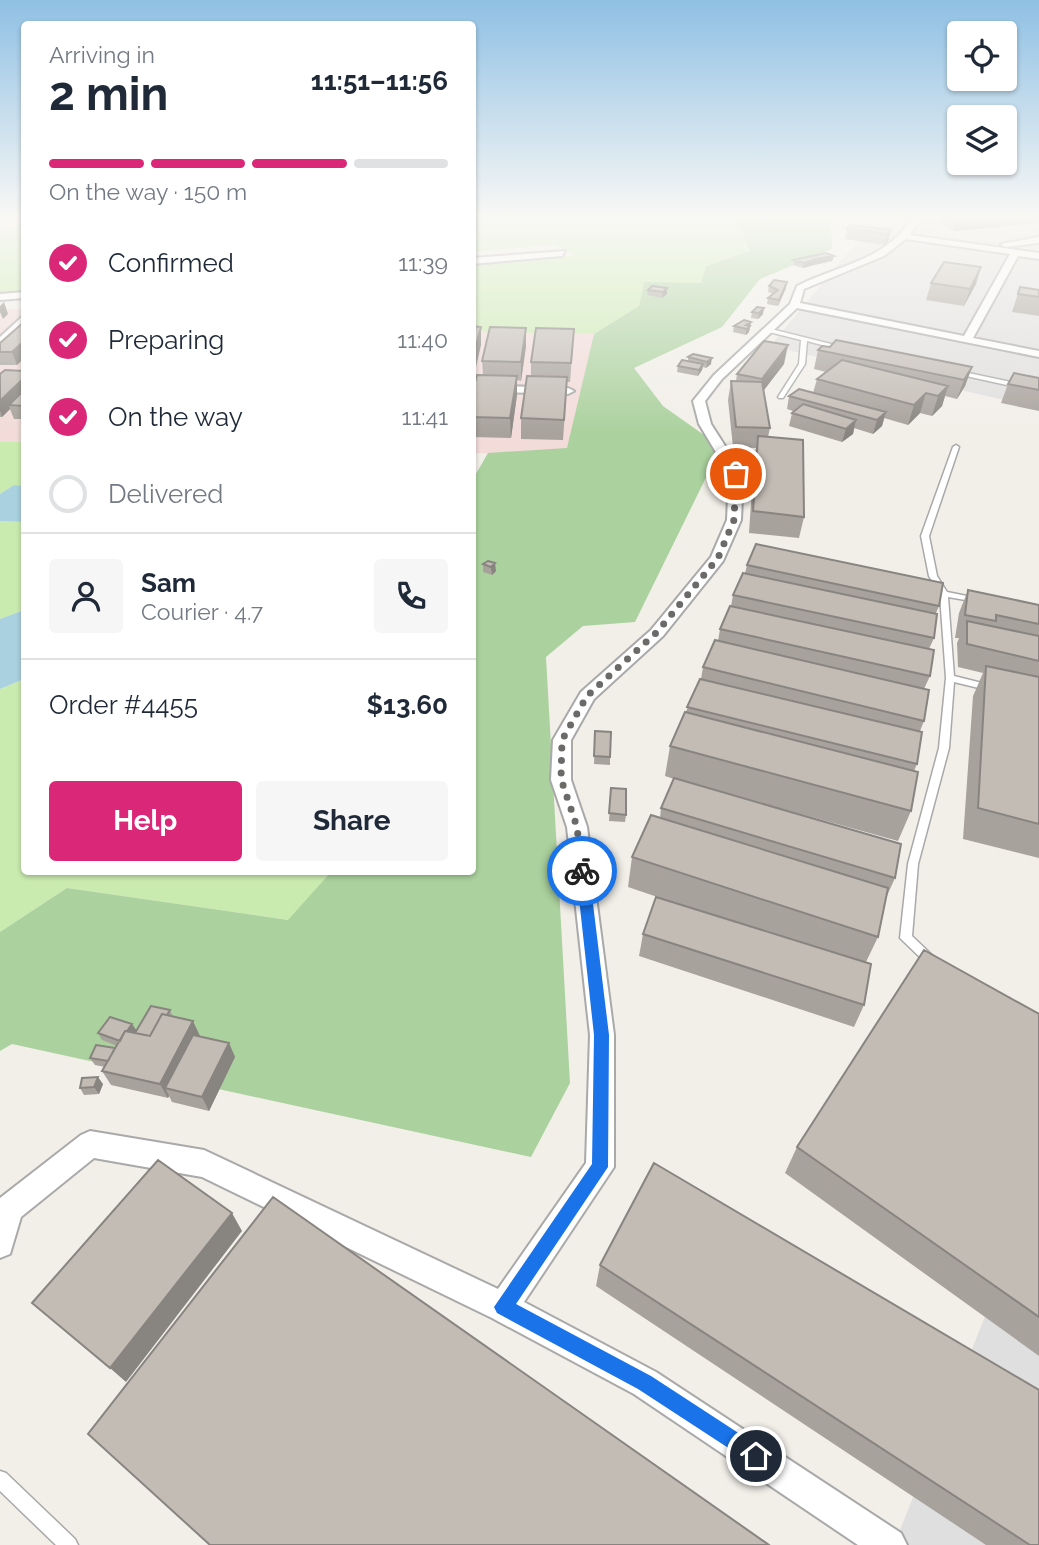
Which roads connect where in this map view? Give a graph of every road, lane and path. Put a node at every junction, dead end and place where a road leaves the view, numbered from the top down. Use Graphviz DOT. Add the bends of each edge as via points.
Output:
graph roads {
  1 [pos="799,290"];
  2 [pos="994,290"];
  3 [pos="21,295"];
  4 [pos="0,297"];
  5 [pos="21,301"];
  6 [pos="0,303"];
  7 [pos="795,306"];
  8 [pos="21,321"];
  9 [pos="767,330"];
  10 [pos="804,340"];
  11 [pos="966,341"];
  12 [pos="0,344"];
  13 [pos="856,352"];
  14 [pos="1039,354"];
  15 [pos="947,371"];
  16 [pos="476,388"];
  17 [pos="1039,390"];
  18 [pos="569,391"];
  19 [pos="781,397"];
  20 [pos="956,447"];
  21 [pos="930,591"];
  22 [pos="944,594"];
  23 [pos="985,601"];
  24 [pos="950,678"];
  25 [pos="1001,690"];
  26 [pos="942,971"];
  27 [pos="0,1244"];
  28 [pos="503,1307"];
  29 [pos="0,1479"];
  30 [pos="69,1545"];
  31 [pos="889,1545"];
  1 -- 7 [label="street"];
  2 -- 11 [label="street"];
  3 -- 4 [label="street"];
  5 -- 6 [label="street"];
  7 -- 9 [label="street"];
  7 -- 11 [label="street"];
  8 -- 12 [label="street"];
  9 -- 10 [label="lane"];
  9 -- 28 [label="street" via="699,401 705,424 736,474 734,520 718,558 657,632 587,696 562,740 561,779 577,827 602,1035 600,1167"];
  10 -- 13 [label="lane"];
  10 -- 19 [label="lane" via="802,364"];
  11 -- 14 [label="street"];
  15 -- 17 [label="lane"];
  16 -- 18 [label="street"];
  20 -- 22 [label="lane" via="925,536 933,576"];
  21 -- 22 [label="lane"];
  22 -- 23 [label="lane"];
  22 -- 24 [label="lane"];
  24 -- 25 [label="lane"];
  24 -- 26 [label="lane" via="944,748 913,864 906,937"];
  27 -- 28 [label="street" via="9,1209 90,1144 204,1164"];
  28 -- 31 [label="street" via="645,1383"];
  29 -- 30 [label="lane"];
}
